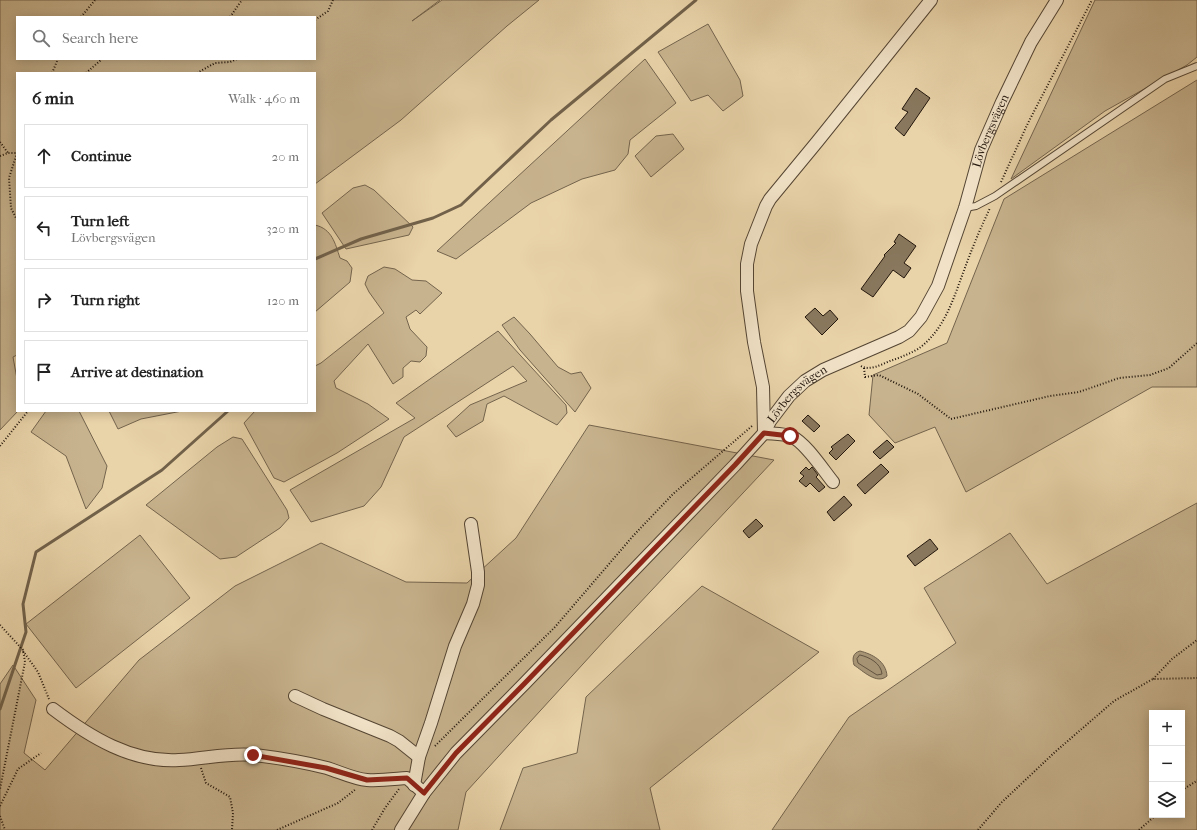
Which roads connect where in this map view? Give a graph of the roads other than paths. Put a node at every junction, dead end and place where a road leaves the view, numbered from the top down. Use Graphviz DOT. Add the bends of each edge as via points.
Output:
graph roads {
  1 [pos="931,0"];
  2 [pos="1056,0"];
  3 [pos="1197,66"];
  4 [pos="965,208"];
  5 [pos="764,433"];
  6 [pos="833,482"];
  7 [pos="471,524"];
  8 [pos="295,696"];
  9 [pos="53,708"];
  10 [pos="419,757"];
  11 [pos="410,782"];
  12 [pos="424,793"];
  13 [pos="401,830"];
  1 -- 5 [label="street" via="770,199 751,244 747,264 747,291 762,386"];
  2 -- 4 [label="street, Lövbergsvägen" via="1031,42 1002,102 982,150"];
  3 -- 4 [label="lane" via="1165,79 995,196 976,206"];
  4 -- 5 [label="street, Lövbergsvägen" via="938,286 926,310 914,325 899,337 823,370 805,381 789,396"];
  5 -- 6 [label="street" via="793,437"];
  5 -- 12 [label="street, Lövbergsvägen" via="456,753"];
  7 -- 10 [label="street" via="478,572 476,590"];
  8 -- 10 [label="street" via="390,736"];
  9 -- 11 [label="street" via="97,739 155,760 253,755 312,765 368,780"];
  10 -- 11 [label="street"];
  11 -- 12 [label="street"];
  12 -- 13 [label="street, Lövbergsvägen"];
}
